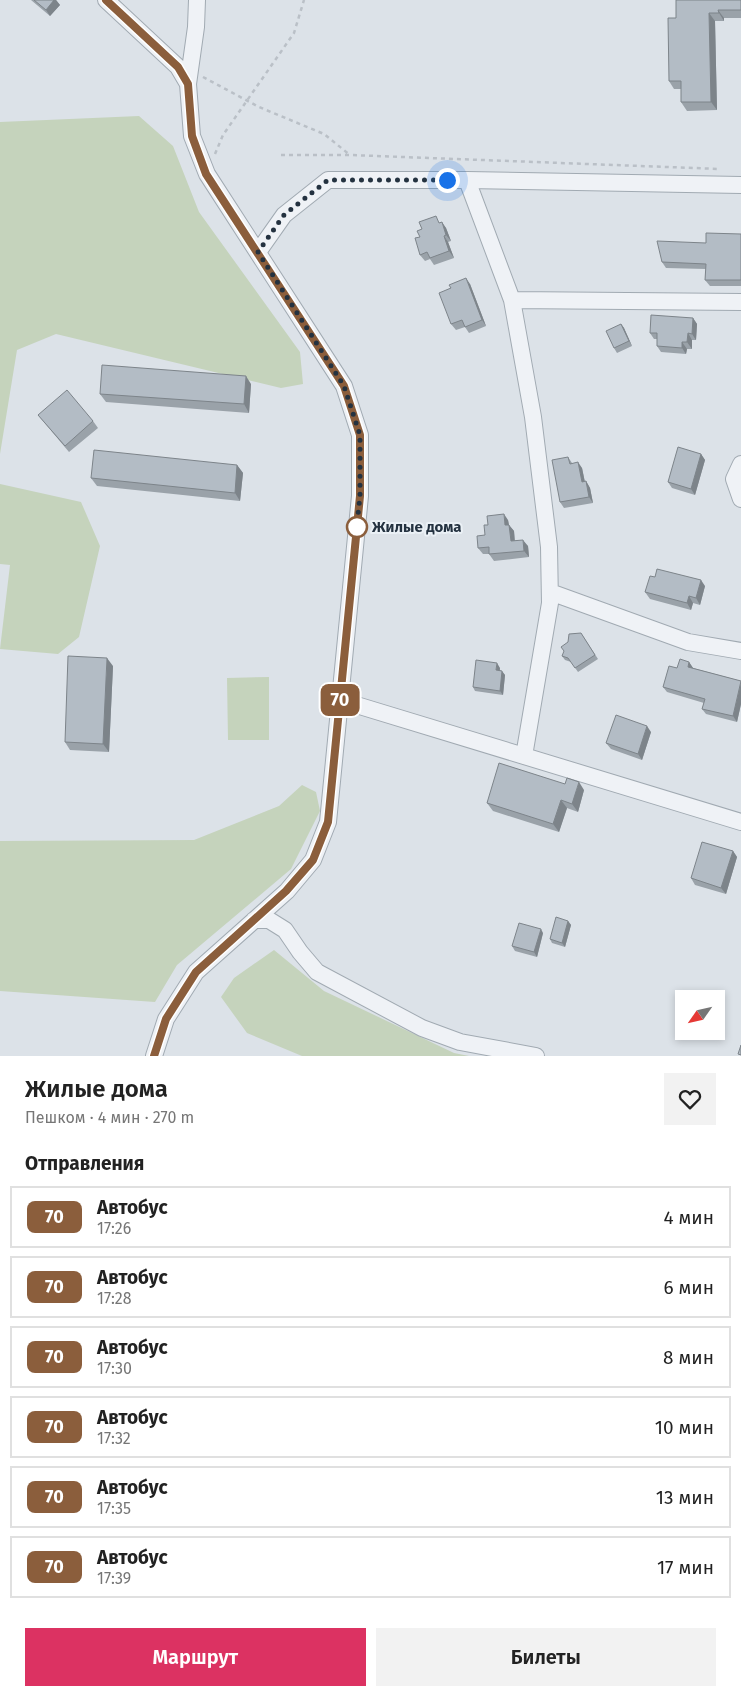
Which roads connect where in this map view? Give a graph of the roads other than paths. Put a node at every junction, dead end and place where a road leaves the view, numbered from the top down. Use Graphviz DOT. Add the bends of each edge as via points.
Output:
graph roads {
  1 [pos="106,0"];
  2 [pos="198,0"];
  3 [pos="189,77"];
  4 [pos="467,180"];
  5 [pos="741,185"];
  6 [pos="258,252"];
  7 [pos="512,300"];
  8 [pos="741,302"];
  9 [pos="741,464"];
  10 [pos="741,500"];
  11 [pos="550,592"];
  12 [pos="741,651"];
  13 [pos="340,700"];
  14 [pos="524,756"];
  15 [pos="741,822"];
  16 [pos="254,920"];
  17 [pos="154,1056"];
  18 [pos="536,1056"];
  1 -- 3 [label="street"];
  2 -- 3 [label="street"];
  3 -- 6 [label="street" via="192,136 206,174"];
  4 -- 5 [label="street"];
  4 -- 6 [label="street" via="328,180 284,215"];
  4 -- 7 [label="street"];
  6 -- 13 [label="street" via="344,386 360,435 360,496"];
  7 -- 8 [label="street"];
  7 -- 11 [label="street" via="533,417 549,547"];
  9 -- 10 [label="street" via="734,478"];
  11 -- 12 [label="street" via="688,642"];
  11 -- 14 [label="street"];
  13 -- 14 [label="street"];
  13 -- 16 [label="street" via="328,822 313,860"];
  14 -- 15 [label="street"];
  16 -- 17 [label="street" via="196,972 166,1019"];
  16 -- 18 [label="street" via="269,920 285,930 317,972 422,1028 460,1042"];
}
